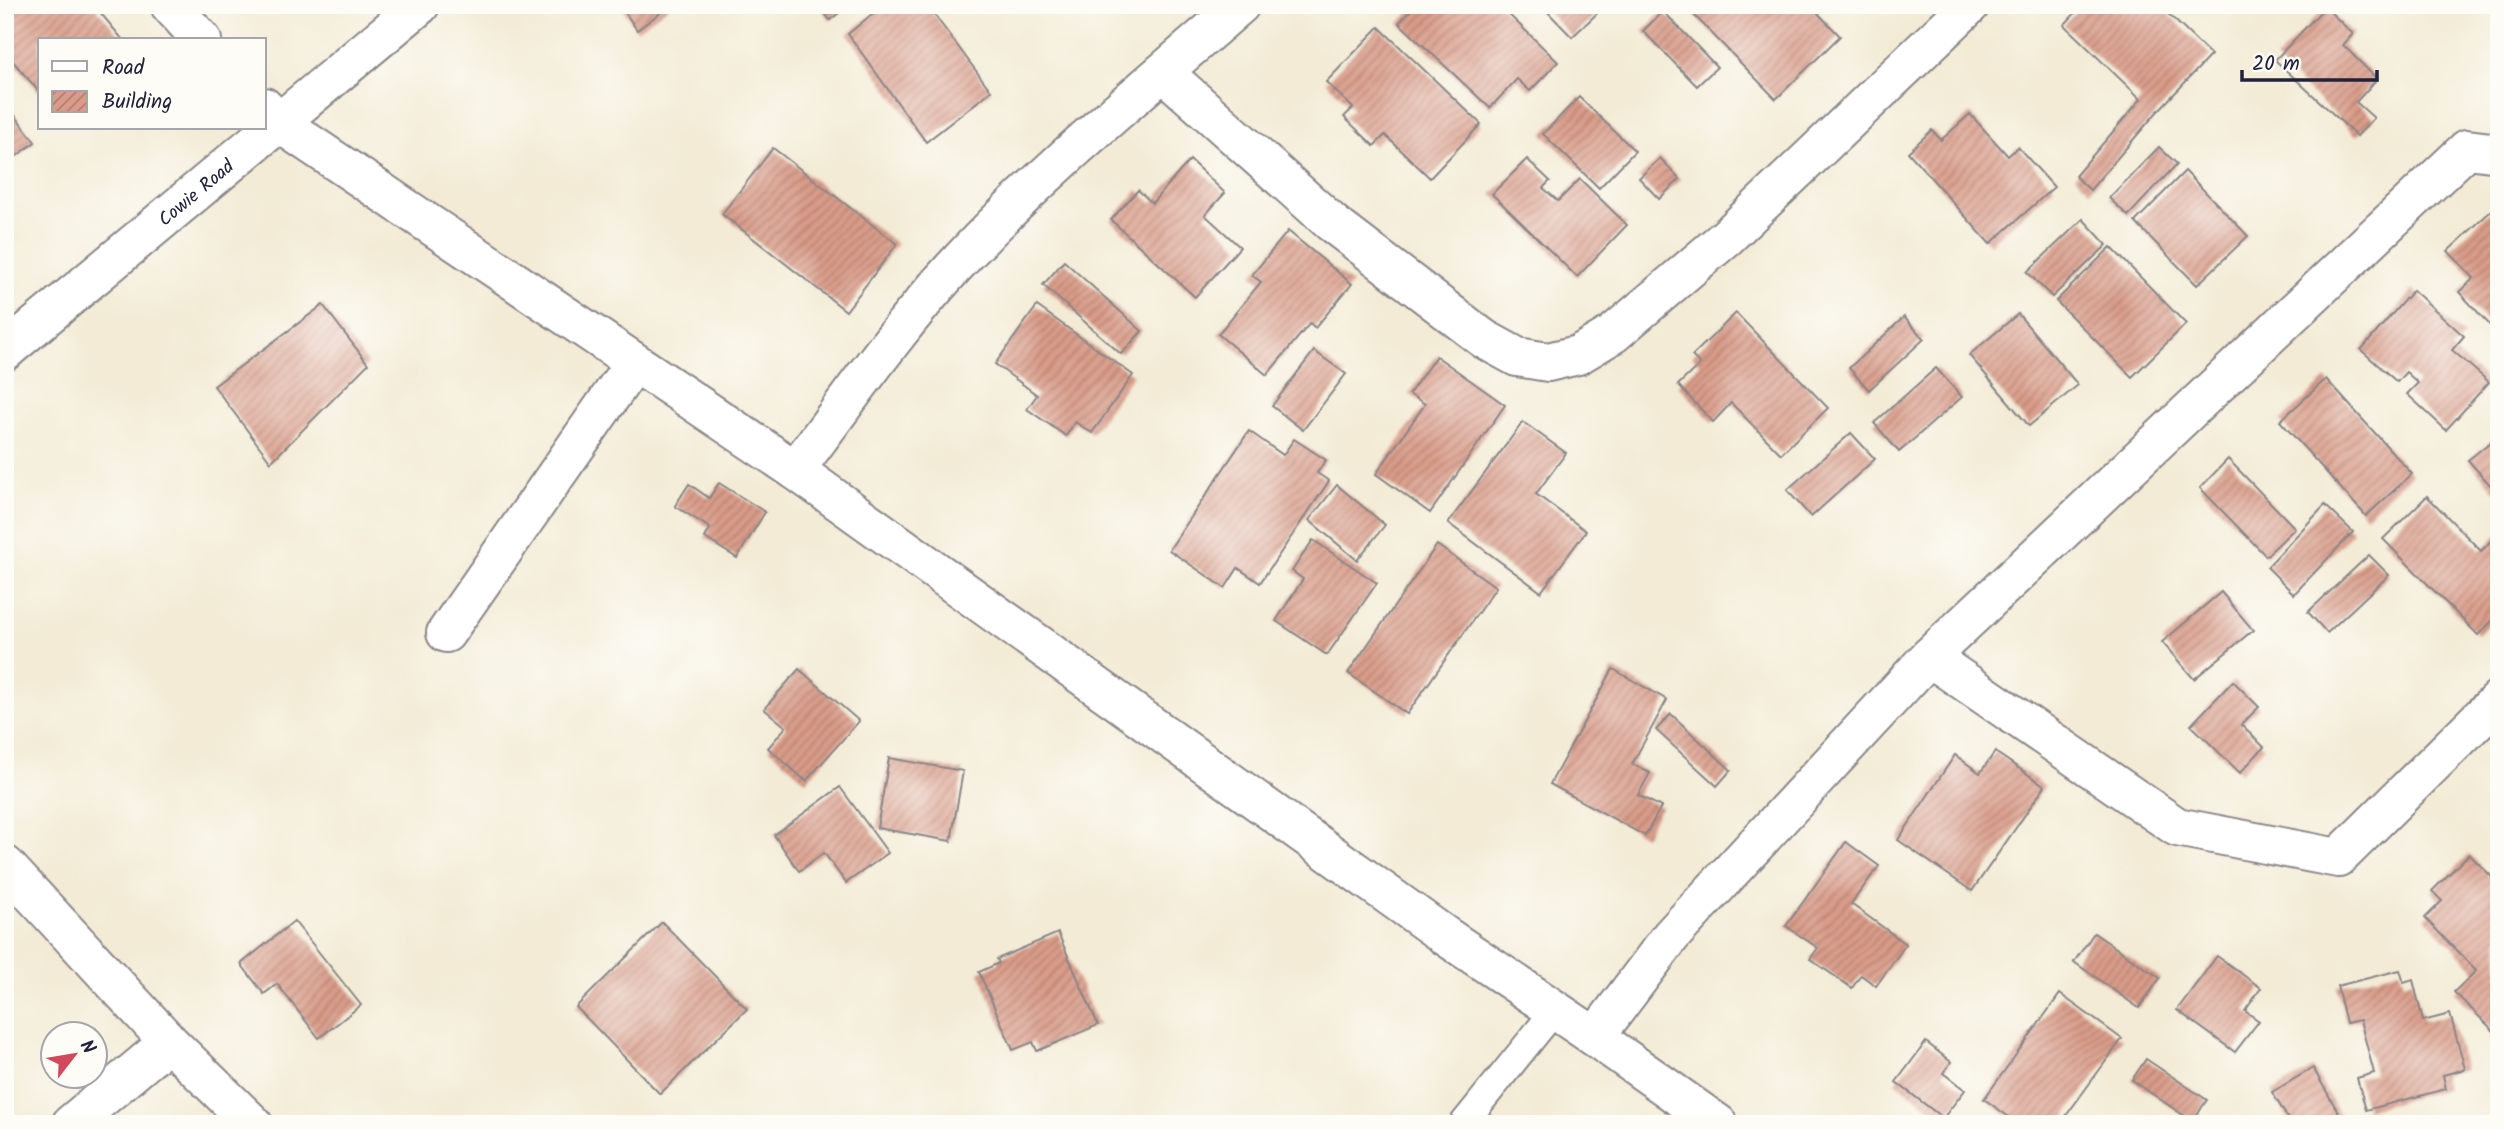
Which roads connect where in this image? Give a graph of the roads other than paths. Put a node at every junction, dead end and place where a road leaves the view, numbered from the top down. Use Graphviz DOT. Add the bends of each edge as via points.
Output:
graph roads {
  1 [pos="170,5"];
  2 [pos="420,5"];
  3 [pos="1240,5"];
  4 [pos="1970,5"];
  5 [pos="200,38"];
  6 [pos="1163,72"];
  7 [pos="272,115"];
  8 [pos="255,130"];
  9 [pos="2499,153"];
  10 [pos="5,351"];
  11 [pos="634,363"];
  12 [pos="795,470"];
  13 [pos="446,633"];
  14 [pos="1929,657"];
  15 [pos="2499,699"];
  16 [pos="5,865"];
  17 [pos="1555,1010"];
  18 [pos="1595,1037"];
  19 [pos="169,1042"];
  20 [pos="71,1124"];
  21 [pos="253,1124"];
  22 [pos="1463,1124"];
  23 [pos="1718,1124"];
  1 -- 5 [label="street"];
  2 -- 7 [label="street, Cowie Road"];
  3 -- 6 [label="street"];
  4 -- 6 [label="street" via="1728,236 1613,334 1578,355 1548,362 1517,357 1485,339 1332,223"];
  6 -- 12 [label="street" via="1024,194 951,270"];
  7 -- 11 [label="street"];
  8 -- 10 [label="street, Cowie Road"];
  9 -- 14 [label="street" via="2467,149"];
  11 -- 12 [label="street"];
  11 -- 13 [label="street"];
  12 -- 17 [label="street"];
  14 -- 15 [label="street" via="2177,827 2338,858"];
  14 -- 18 [label="street" via="1671,936"];
  16 -- 19 [label="street"];
  17 -- 18 [label="street"];
  17 -- 22 [label="lane"];
  18 -- 23 [label="street"];
  19 -- 20 [label="street"];
  19 -- 21 [label="street"];
}
